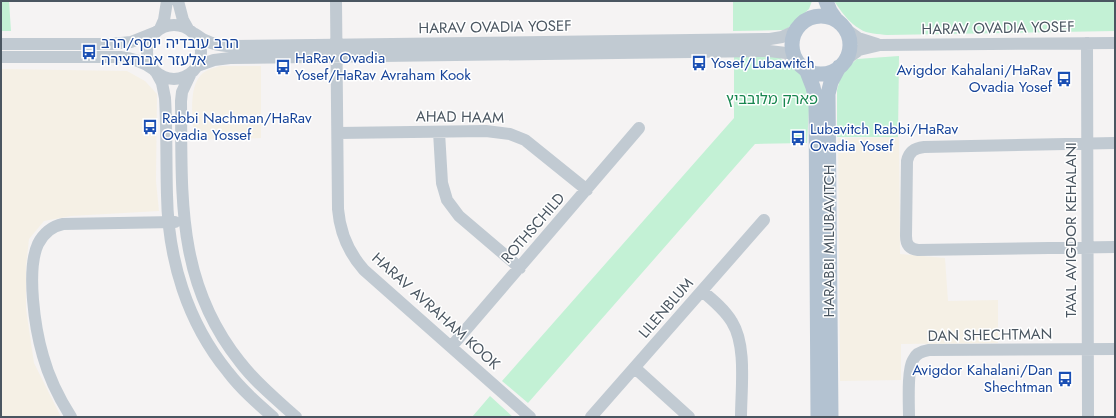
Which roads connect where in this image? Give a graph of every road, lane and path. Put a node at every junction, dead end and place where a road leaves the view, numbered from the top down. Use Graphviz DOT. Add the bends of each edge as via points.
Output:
graph roads {
  1 [pos="167,1"];
  2 [pos="178,1"];
  3 [pos="336,1"];
  4 [pos="818,1"];
  5 [pos="826,1"];
  6 [pos="802,25"];
  7 [pos="841,25"];
  8 [pos="158,30"];
  9 [pos="192,32"];
  10 [pos="1115,42"];
  11 [pos="1087,43"];
  12 [pos="1,44"];
  13 [pos="880,45"];
  14 [pos="337,51"];
  15 [pos="1,57"];
  16 [pos="842,63"];
  17 [pos="801,64"];
  18 [pos="194,69"];
  19 [pos="155,71"];
  20 [pos="639,128"];
  21 [pos="439,132"];
  22 [pos="338,133"];
  23 [pos="1115,143"];
  24 [pos="1087,144"];
  25 [pos="587,190"];
  26 [pos="764,220"];
  27 [pos="184,221"];
  28 [pos="168,222"];
  29 [pos="1087,247"];
  30 [pos="1115,247"];
  31 [pos="520,268"];
  32 [pos="702,291"];
  33 [pos="451,347"];
  34 [pos="1088,349"];
  35 [pos="1115,349"];
  36 [pos="635,368"];
  37 [pos="277,400"];
  38 [pos="267,415"];
  39 [pos="71,417"];
  40 [pos="296,417"];
  41 [pos="530,417"];
  42 [pos="592,417"];
  43 [pos="689,417"];
  44 [pos="741,417"];
  45 [pos="818,417"];
  46 [pos="831,417"];
  47 [pos="909,417"];
  48 [pos="1088,417"];
  1 -- 8 [label="street" via="164,20"];
  2 -- 9 [label="street" via="182,16"];
  3 -- 14 [label="street, HARAV AVRAHAM KOOK"];
  4 -- 6 [label="main road"];
  5 -- 7 [label="main road" via="830,12"];
  6 -- 7 [label="main road" via="814,17 824,16"];
  6 -- 14 [label="street, HARAV OVADIA YOSEF" via="782,37 770,39"];
  6 -- 17 [label="main road" via="792,44"];
  7 -- 13 [label="street, HARAV OVADIA YOSEF" via="858,38"];
  7 -- 16 [label="main road" via="850,43 849,53"];
  8 -- 9 [label="street" via="174,25"];
  8 -- 12 [label="street" via="140,39 116,44"];
  8 -- 19 [label="street" via="147,48 148,59"];
  9 -- 14 [label="street, HARAV OVADIA YOSEF" via="206,41 224,46"];
  9 -- 18 [label="street" via="199,41 201,52"];
  10 -- 11 [label="street, HARAV OVADIA YOSEF"];
  11 -- 13 [label="street, HARAV OVADIA YOSEF"];
  11 -- 24 [label="street, TA'AL AVIGDOR KEHALANI"];
  13 -- 16 [label="street, HARAV OVADIA YOSEF" via="859,50"];
  14 -- 17 [label="street, HARAV OVADIA YOSEF" via="771,51 788,54"];
  14 -- 18 [label="street, HARAV OVADIA YOSEF" via="226,58 206,62"];
  14 -- 22 [label="street, HARAV AVRAHAM KOOK"];
  15 -- 19 [label="street" via="121,57 139,61"];
  16 -- 17 [label="main road" via="832,72 823,74 814,73"];
  16 -- 46 [label="main road, HARABBI MILUBAVITCH" via="831,82 828,94"];
  17 -- 45 [label="main road, HARABBI MILUBAVITCH" via="813,87 816,100"];
  18 -- 19 [label="street" via="181,78 174,79 166,78"];
  18 -- 27 [label="street" via="182,92 181,101"];
  19 -- 28 [label="street" via="163,85 165,98"];
  20 -- 25 [label="street, ROTHSCHILD"];
  21 -- 22 [label="street, AHAD HAAM"];
  21 -- 25 [label="street, AHAD HAAM" via="493,132 515,136 530,143"];
  21 -- 31 [label="street" via="442,183 447,200 457,213"];
  22 -- 33 [label="street, HARAV AVRAHAM KOOK" via="339,217 348,248 364,270"];
  23 -- 24 [label="street"];
  24 -- 29 [label="street, TA'AL AVIGDOR KEHALANI"];
  24 -- 29 [label="street" via="918,148 911,151 907,161 906,207 907,244 918,250"];
  25 -- 31 [label="street, ROTHSCHILD"];
  26 -- 32 [label="street, LILENBLUM"];
  27 -- 28 [label="street"];
  27 -- 37 [label="street" via="193,271 215,324 240,363"];
  28 -- 38 [label="street" via="178,275 194,319 228,372"];
  28 -- 39 [label="street" via="63,224 48,230 38,244 34,256 32,287 37,334 51,379"];
  29 -- 30 [label="street"];
  29 -- 34 [label="street, TA'AL AVIGDOR KEHALANI"];
  31 -- 33 [label="street, ROTHSCHILD"];
  32 -- 36 [label="street, LILENBLUM"];
  32 -- 44 [label="street" via="728,316 739,337 742,356"];
  33 -- 41 [label="street, HARAV AVRAHAM KOOK"];
  34 -- 35 [label="street, DAN SHECHTMAN"];
  34 -- 47 [label="street, DAN SHECHTMAN" via="922,351 912,360 910,369"];
  34 -- 48 [label="street, TA'AL AVIGDOR KEHALANI"];
  36 -- 42 [label="street, LILENBLUM"];
  36 -- 43 [label="street"];
  37 -- 38 [label="street"];
  37 -- 40 [label="street"];
}
